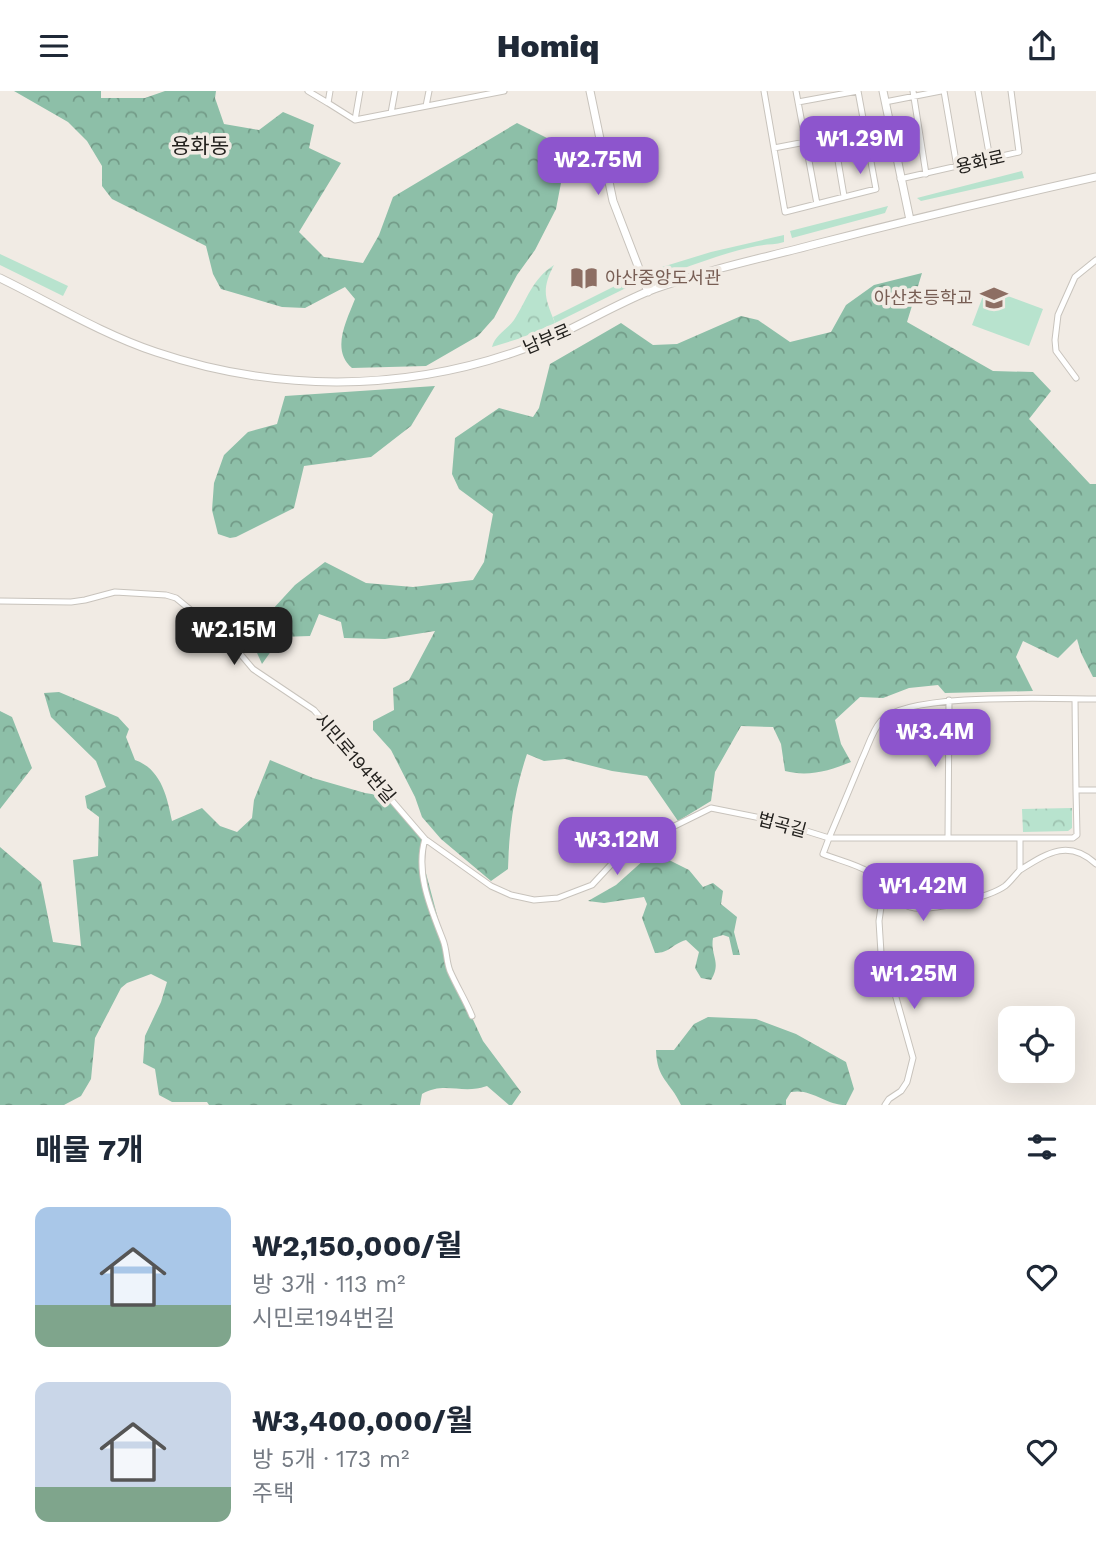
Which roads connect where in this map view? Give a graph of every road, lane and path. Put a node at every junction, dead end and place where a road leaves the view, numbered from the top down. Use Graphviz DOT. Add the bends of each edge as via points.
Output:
graph roads {
  1 [pos="308,91"];
  2 [pos="330,91"];
  3 [pos="360,91"];
  4 [pos="395,91"];
  5 [pos="429,91"];
  6 [pos="504,91"];
  7 [pos="590,91"];
  8 [pos="764,91"];
  9 [pos="796,91"];
  10 [pos="858,91"];
  11 [pos="883,91"];
  12 [pos="943,91"];
  13 [pos="978,91"];
  14 [pos="1011,91"];
  15 [pos="913,94"];
  16 [pos="798,102"];
  17 [pos="885,102"];
  18 [pos="328,103"];
  19 [pos="426,106"];
  20 [pos="391,113"];
  21 [pos="355,120"];
  22 [pos="889,126"];
  23 [pos="865,131"];
  24 [pos="834,137"];
  25 [pos="805,142"];
  26 [pos="774,148"];
  27 [pos="990,159"];
  28 [pos="957,167"];
  29 [pos="926,174"];
  30 [pos="1096,177"];
  31 [pos="900,179"];
  32 [pos="844,196"];
  33 [pos="817,204"];
  34 [pos="910,220"];
  35 [pos="1096,260"];
  36 [pos="0,278"];
  37 [pos="648,292"];
  38 [pos="1076,378"];
  39 [pos="0,601"];
  40 [pos="1075,699"];
  41 [pos="1096,699"];
  42 [pos="949,701"];
  43 [pos="1076,790"];
  44 [pos="1096,790"];
  45 [pos="829,838"];
  46 [pos="948,838"];
  47 [pos="1020,838"];
  48 [pos="425,839"];
  49 [pos="1096,864"];
  50 [pos="1020,870"];
  51 [pos="891,895"];
  52 [pos="472,1016"];
  53 [pos="885,1105"];
  1 -- 18 [label="street"];
  2 -- 18 [label="street"];
  3 -- 21 [label="street"];
  4 -- 20 [label="street"];
  5 -- 19 [label="street"];
  6 -- 19 [label="street"];
  7 -- 37 [label="street" via="613,201"];
  8 -- 26 [label="street"];
  9 -- 16 [label="street"];
  10 -- 16 [label="street"];
  10 -- 23 [label="street"];
  11 -- 17 [label="street"];
  12 -- 15 [label="street"];
  12 -- 28 [label="street"];
  13 -- 27 [label="street"];
  14 -- 27 [label="street, 용화로" via="1019,152"];
  15 -- 17 [label="street"];
  15 -- 29 [label="street"];
  16 -- 25 [label="street"];
  17 -- 22 [label="street"];
  18 -- 21 [label="street"];
  19 -- 20 [label="street"];
  20 -- 21 [label="street"];
  22 -- 23 [label="street"];
  22 -- 31 [label="street"];
  23 -- 24 [label="street"];
  23 -- 32 [label="street" via="876,189"];
  24 -- 25 [label="street"];
  24 -- 32 [label="street"];
  25 -- 26 [label="street"];
  25 -- 33 [label="street"];
  26 -- 33 [label="street" via="785,212"];
  27 -- 28 [label="street, 용화로"];
  28 -- 29 [label="street, 용화로"];
  29 -- 31 [label="street, 용화로"];
  30 -- 34 [label="street, 남부로"];
  31 -- 34 [label="street"];
  32 -- 33 [label="street"];
  34 -- 37 [label="street, 남부로" via="714,270"];
  35 -- 38 [label="street" via="1075,277 1058,315 1056,351"];
  36 -- 37 [label="street, 남부로" via="154,351 260,377 335,383 405,379 500,358"];
  39 -- 48 [label="street, 시민로194번길" via="71,602 115,592 176,598 231,643 253,669 314,710"];
  40 -- 41 [label="street"];
  40 -- 42 [label="street"];
  40 -- 43 [label="street"];
  42 -- 45 [label="street" via="900,709 881,721"];
  42 -- 46 [label="street"];
  43 -- 44 [label="street"];
  43 -- 47 [label="street" via="1077,835"];
  45 -- 46 [label="street"];
  45 -- 48 [label="street, 법곡길" via="710,808 628,849 592,885 558,898 534,899 491,886"];
  45 -- 51 [label="street, 법곡길" via="823,854 869,872"];
  46 -- 47 [label="street"];
  47 -- 50 [label="street"];
  48 -- 52 [label="street" via="423,875 433,917"];
  49 -- 50 [label="street, 법곡길" via="1069,849 1050,852"];
  50 -- 51 [label="street, 법곡길" via="1004,887 925,910 909,907"];
  51 -- 53 [label="street" via="881,907 879,921 882,969 895,994 913,1058 907,1082"];
}
